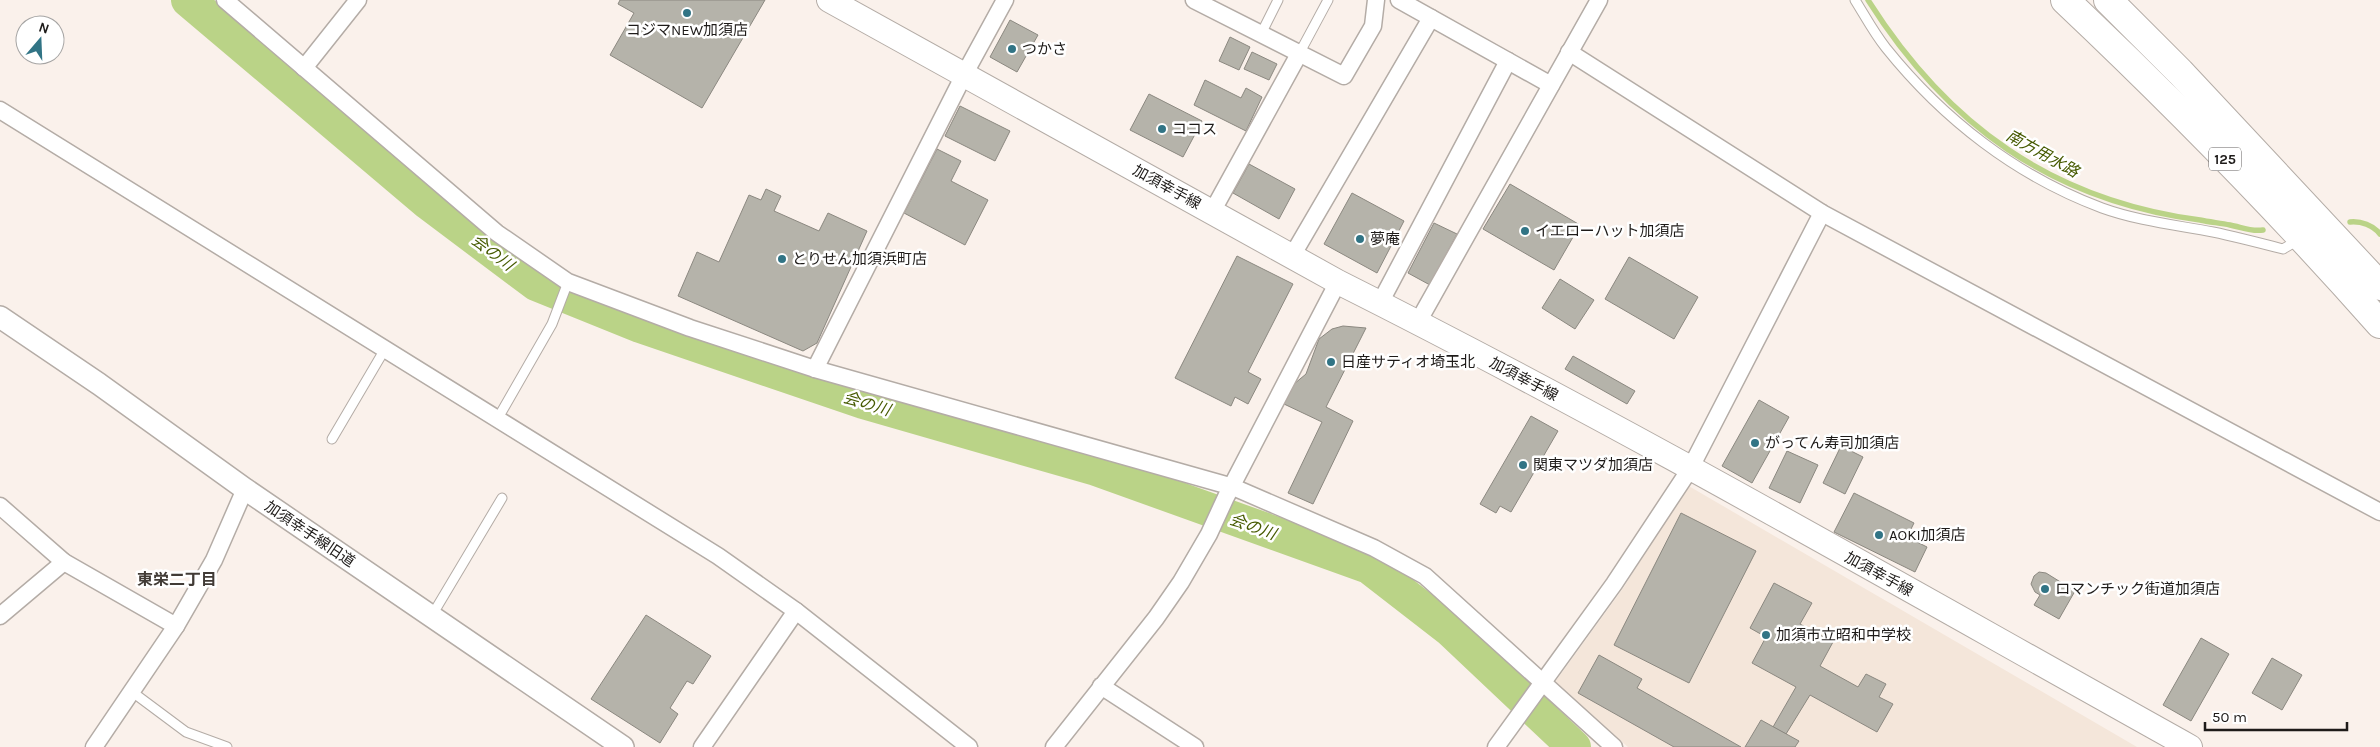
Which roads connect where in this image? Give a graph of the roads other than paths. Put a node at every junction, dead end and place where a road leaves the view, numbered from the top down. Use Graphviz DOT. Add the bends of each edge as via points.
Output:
graph roads {
  1 [pos="225,0"];
  2 [pos="358,0"];
  3 [pos="829,0"];
  4 [pos="1005,0"];
  5 [pos="1194,0"];
  6 [pos="1278,0"];
  7 [pos="1328,0"];
  8 [pos="1376,0"];
  9 [pos="1399,0"];
  10 [pos="1599,0"];
  11 [pos="1855,0"];
  12 [pos="2065,0"];
  13 [pos="2108,0"];
  14 [pos="1431,18"];
  15 [pos="1261,34"];
  16 [pos="1569,52"];
  17 [pos="1299,54"];
  18 [pos="1508,61"];
  19 [pos="304,68"];
  20 [pos="964,75"];
  21 [pos="1551,85"];
  22 [pos="0,110"];
  23 [pos="1212,212"];
  24 [pos="1822,213"];
  25 [pos="2302,238"];
  26 [pos="1292,256"];
  27 [pos="568,282"];
  28 [pos="1338,282"];
  29 [pos="2380,286"];
  30 [pos="1380,303"];
  31 [pos="0,317"];
  32 [pos="1418,322"];
  33 [pos="2380,324"];
  34 [pos="385,349"];
  35 [pos="815,369"];
  36 [pos="498,418"];
  37 [pos="332,440"];
  38 [pos="1690,469"];
  39 [pos="245,489"];
  40 [pos="1230,492"];
  41 [pos="502,498"];
  42 [pos="0,506"];
  43 [pos="2380,512"];
  44 [pos="64,562"];
  45 [pos="796,611"];
  46 [pos="0,616"];
  47 [pos="431,617"];
  48 [pos="176,626"];
  49 [pos="1543,682"];
  50 [pos="1101,686"];
  51 [pos="131,691"];
  52 [pos="94,747"];
  53 [pos="227,747"];
  54 [pos="623,747"];
  55 [pos="702,747"];
  56 [pos="969,747"];
  57 [pos="1054,747"];
  58 [pos="1195,747"];
  59 [pos="1496,747"];
  60 [pos="1614,747"];
  61 [pos="2190,747"];
  1 -- 19 [label="street"];
  2 -- 19 [label="street"];
  3 -- 20 [label="main road, 加須幸手線"];
  4 -- 20 [label="street"];
  5 -- 15 [label="street"];
  6 -- 15 [label="lane"];
  7 -- 17 [label="lane"];
  8 -- 17 [label="street" via="1372,26 1344,76"];
  9 -- 14 [label="street"];
  10 -- 16 [label="street"];
  11 -- 25 [label="lane" via="1885,47 1961,126 1999,156 2055,187 2103,208 2154,222 2283,249"];
  12 -- 25 [label="highway, 125"];
  13 -- 29 [label="highway, 125"];
  14 -- 18 [label="street"];
  14 -- 26 [label="street"];
  15 -- 17 [label="street"];
  16 -- 21 [label="street"];
  16 -- 24 [label="street"];
  17 -- 23 [label="street"];
  18 -- 21 [label="street"];
  18 -- 30 [label="street"];
  19 -- 27 [label="street" via="496,233"];
  20 -- 23 [label="main road, 加須幸手線"];
  20 -- 35 [label="street"];
  21 -- 32 [label="street"];
  22 -- 34 [label="street"];
  23 -- 26 [label="main road, 加須幸手線"];
  24 -- 38 [label="street"];
  24 -- 43 [label="street"];
  25 -- 33 [label="highway, 125"];
  26 -- 28 [label="main road, 加須幸手線"];
  27 -- 35 [label="street" via="690,328"];
  27 -- 36 [label="lane" via="552,324"];
  28 -- 30 [label="main road, 加須幸手線"];
  28 -- 40 [label="street"];
  30 -- 32 [label="main road, 加須幸手線"];
  31 -- 39 [label="street, 加須幸手線旧道"];
  32 -- 38 [label="main road, 加須幸手線"];
  34 -- 36 [label="street"];
  34 -- 37 [label="lane"];
  35 -- 40 [label="street"];
  36 -- 45 [label="street" via="718,556"];
  38 -- 49 [label="street" via="1614,584"];
  38 -- 61 [label="main road, 加須幸手線"];
  39 -- 47 [label="street, 加須幸手線旧道"];
  39 -- 48 [label="street" via="214,560"];
  40 -- 49 [label="street" via="1374,548 1424,576"];
  40 -- 50 [label="street" via="1209,534 1156,618"];
  41 -- 47 [label="lane"];
  42 -- 44 [label="street"];
  44 -- 46 [label="street"];
  44 -- 48 [label="street"];
  45 -- 55 [label="street"];
  45 -- 56 [label="street"];
  47 -- 54 [label="street, 加須幸手線旧道"];
  48 -- 51 [label="street"];
  49 -- 59 [label="street"];
  49 -- 60 [label="street"];
  50 -- 57 [label="street"];
  50 -- 58 [label="street"];
  51 -- 52 [label="street"];
  51 -- 53 [label="lane" via="186,732"];
}
